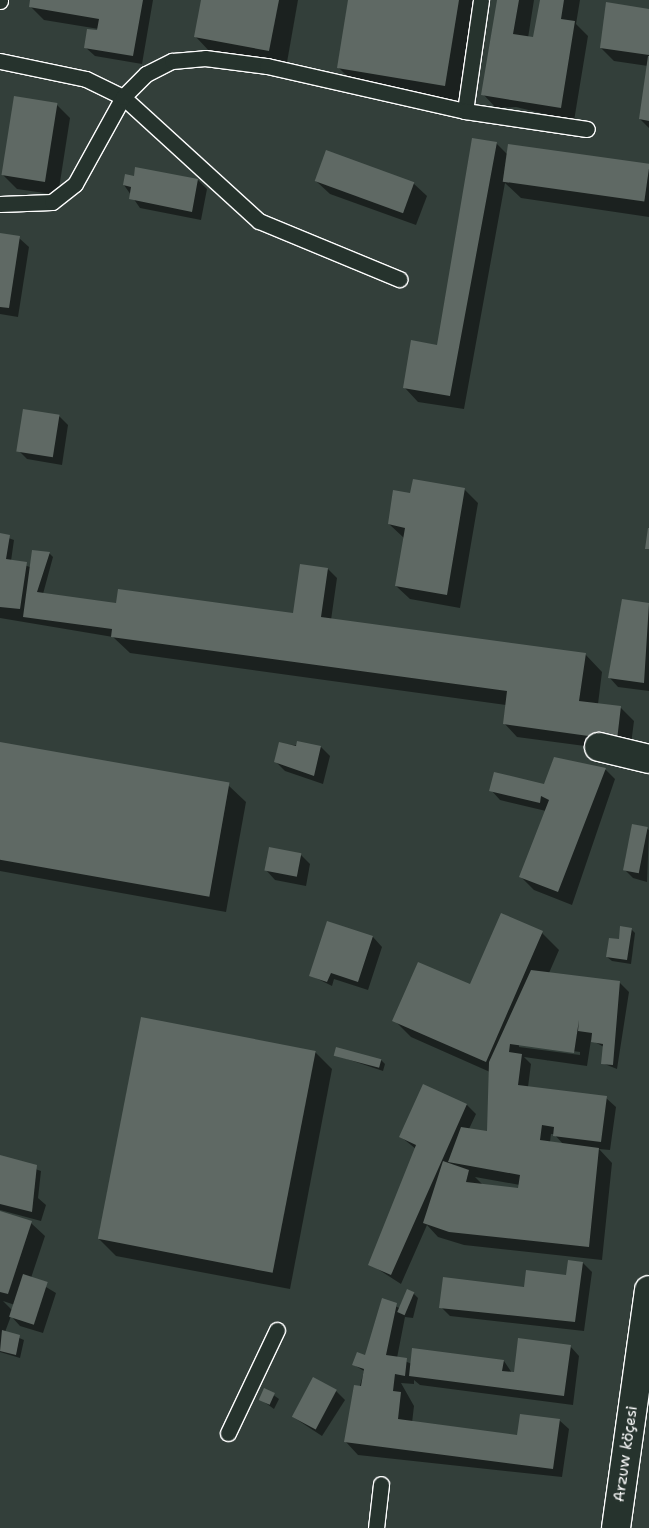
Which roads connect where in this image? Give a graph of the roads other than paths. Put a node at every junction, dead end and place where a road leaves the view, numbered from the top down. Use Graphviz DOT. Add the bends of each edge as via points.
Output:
graph roads {
  1 [pos="481,0"];
  2 [pos="0,61"];
  3 [pos="123,97"];
  4 [pos="465,110"];
  5 [pos="587,129"];
  6 [pos="0,204"];
  7 [pos="399,279"];
  8 [pos="599,747"];
  9 [pos="649,759"];
  10 [pos="649,1290"];
  11 [pos="278,1330"];
  12 [pos="228,1433"];
  13 [pos="381,1484"];
  14 [pos="376,1528"];
  15 [pos="616,1528"];
  1 -- 4 [label="lane"];
  2 -- 3 [label="lane" via="86,79"];
  3 -- 4 [label="lane" via="146,74 172,61 205,58 334,79"];
  3 -- 6 [label="lane" via="75,184 52,202"];
  3 -- 7 [label="lane" via="259,221"];
  4 -- 5 [label="lane"];
  8 -- 9 [label="street"];
  10 -- 15 [label="street, Arzuw köçesi"];
  11 -- 12 [label="lane"];
  13 -- 14 [label="lane"];
}
